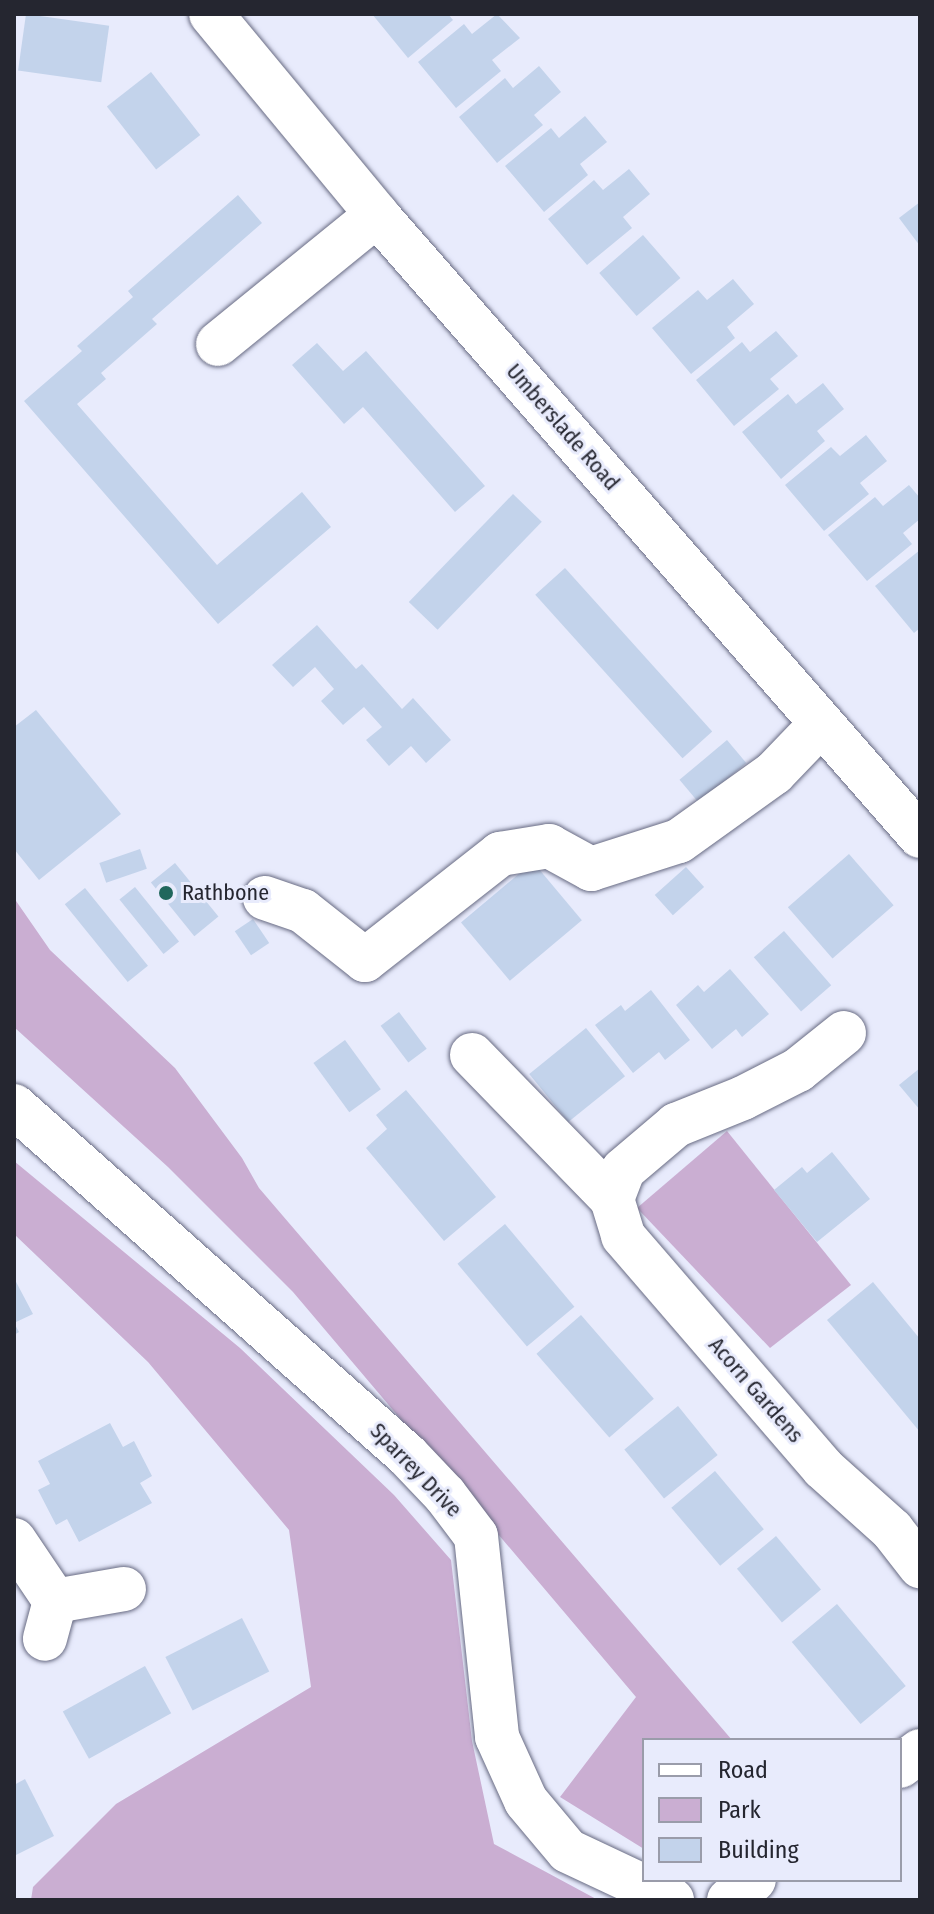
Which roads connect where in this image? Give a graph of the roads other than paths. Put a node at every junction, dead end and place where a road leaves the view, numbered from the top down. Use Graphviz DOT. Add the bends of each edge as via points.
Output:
graph roads {
  1 [pos="211,14"];
  2 [pos="377,215"];
  3 [pos="218,344"];
  4 [pos="821,724"];
  5 [pos="920,836"];
  6 [pos="265,898"];
  7 [pos="844,1033"];
  8 [pos="472,1055"];
  9 [pos="14,1106"];
  10 [pos="612,1199"];
  11 [pos="14,1540"];
  12 [pos="920,1566"];
  13 [pos="124,1589"];
  14 [pos="920,1751"];
  15 [pos="902,1764"];
  16 [pos="752,1882"];
  17 [pos="672,1900"];
  18 [pos="729,1900"];
  1 -- 2 [label="street, Umberslade Road"];
  2 -- 3 [label="street"];
  2 -- 4 [label="street, Umberslade Road"];
  4 -- 5 [label="street, Umberslade Road"];
  4 -- 6 [label="street" via="774,773 679,841 591,869 549,846 500,854 365,960 303,911"];
  7 -- 10 [label="street" via="798,1070 676,1125 623,1170"];
  8 -- 10 [label="street, Acorn Gardens"];
  9 -- 17 [label="street, Sparrey Drive" via="407,1455 445,1495 476,1536 497,1737 526,1801 568,1851"];
  10 -- 12 [label="street, Acorn Gardens" via="623,1236 823,1468 892,1530"];
  11 -- 13 [label="street" via="50,1620"];
  14 -- 15 [label="street"];
  16 -- 18 [label="street"];
}
